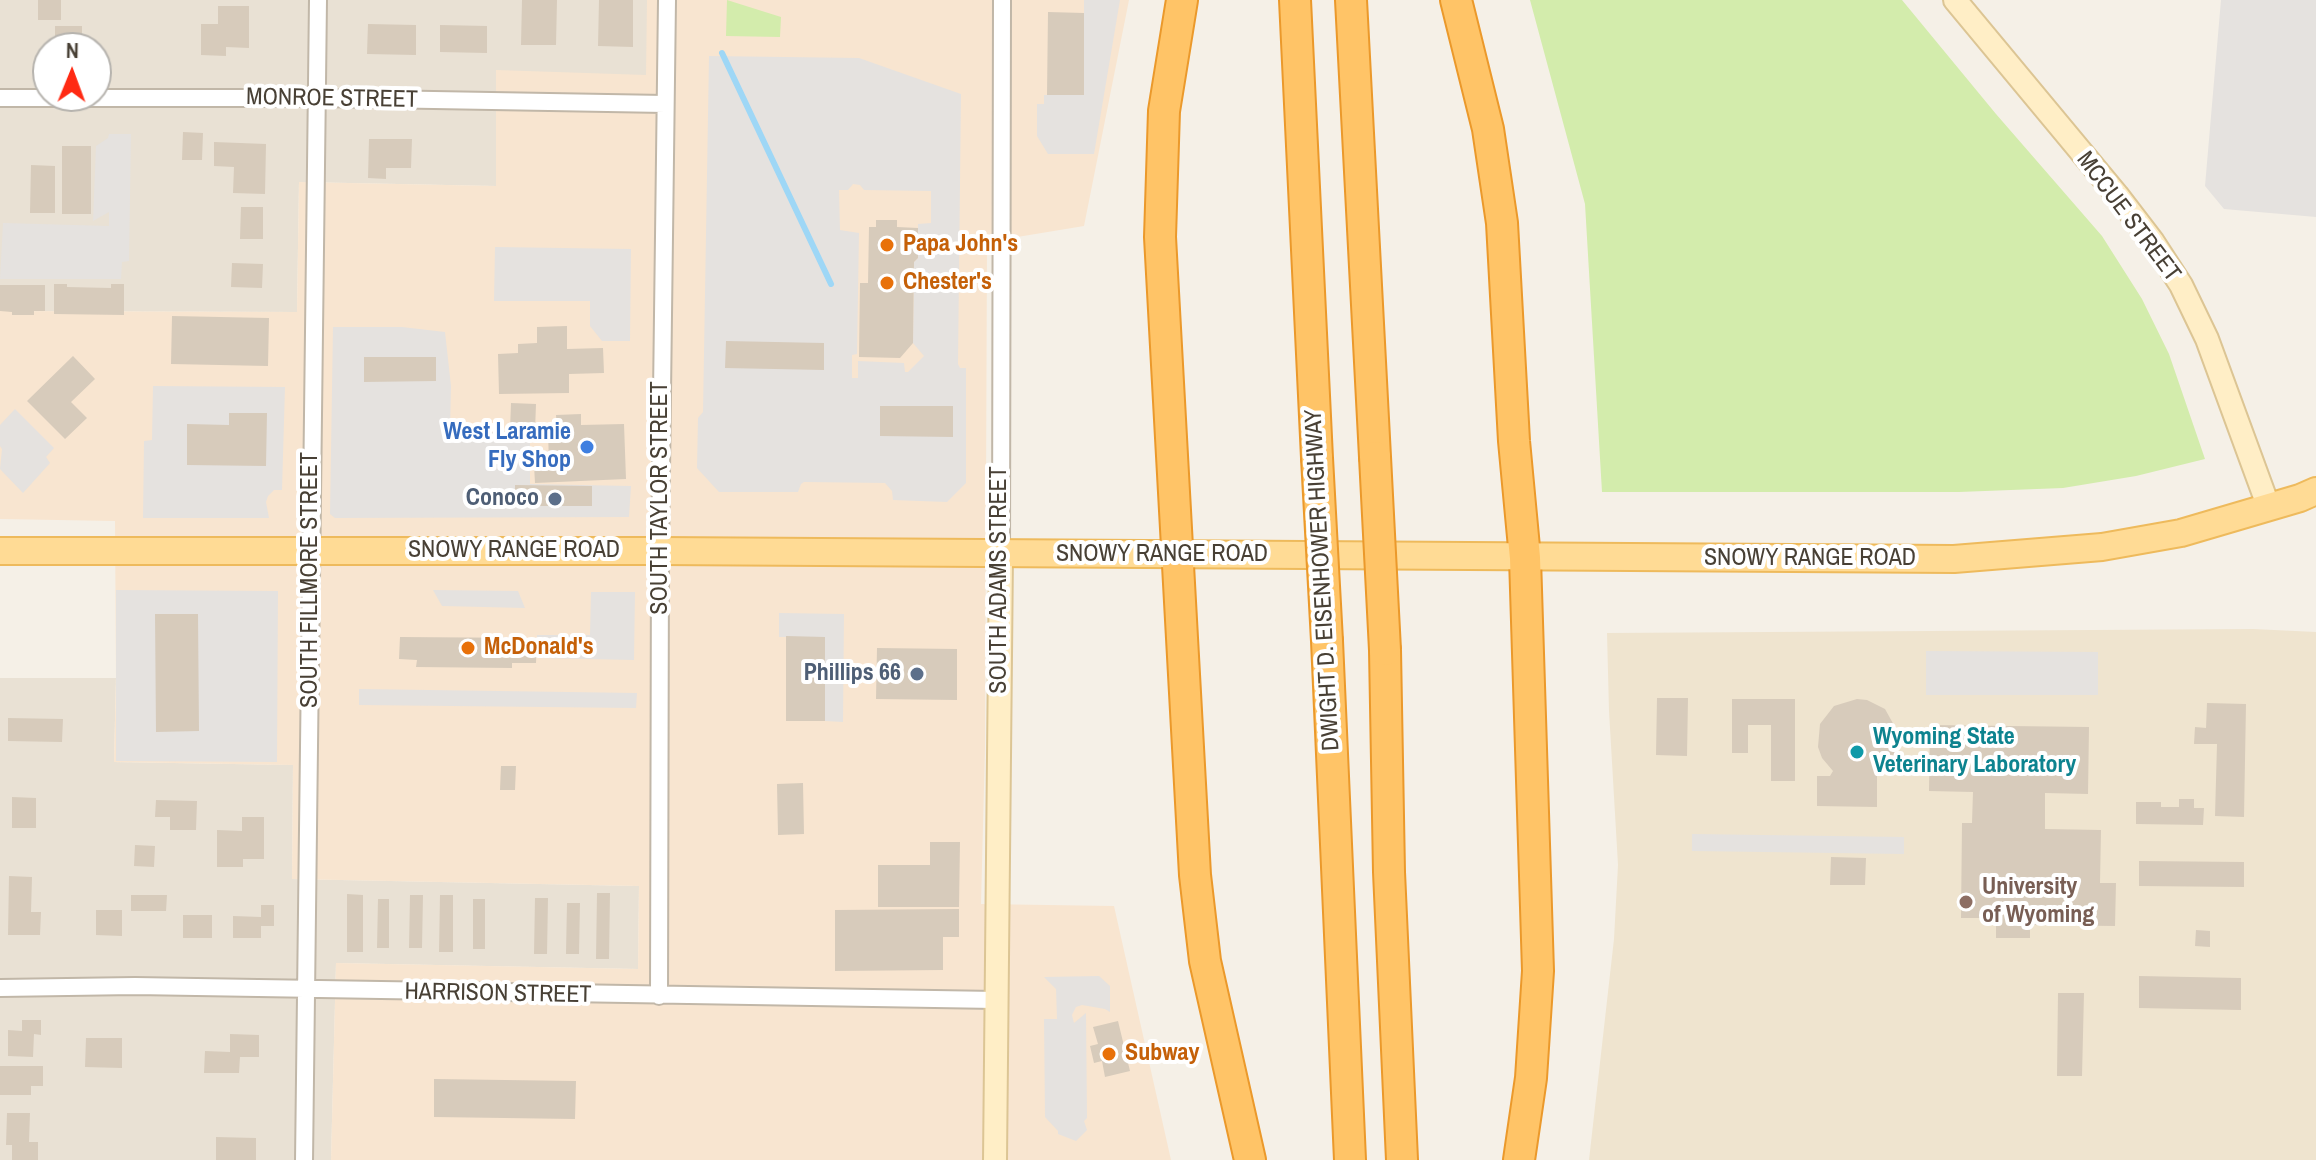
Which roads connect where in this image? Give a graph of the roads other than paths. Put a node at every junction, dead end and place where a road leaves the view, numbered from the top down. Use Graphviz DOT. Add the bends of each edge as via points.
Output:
graph roads {
  1 [pos="318,0"];
  2 [pos="667,0"];
  3 [pos="1002,0"];
  4 [pos="1182,0"];
  5 [pos="1295,0"];
  6 [pos="1351,0"];
  7 [pos="1456,0"];
  8 [pos="1955,0"];
  9 [pos="0,98"];
  10 [pos="318,98"];
  11 [pos="665,104"];
  12 [pos="2316,491"];
  13 [pos="2269,508"];
  14 [pos="310,550"];
  15 [pos="0,551"];
  16 [pos="660,551"];
  17 [pos="1001,554"];
  18 [pos="1179,555"];
  19 [pos="1525,558"];
  20 [pos="0,988"];
  21 [pos="307,990"];
  22 [pos="659,996"];
  23 [pos="996,1000"];
  24 [pos="304,1160"];
  25 [pos="995,1160"];
  26 [pos="1250,1160"];
  27 [pos="1350,1160"];
  28 [pos="1402,1160"];
  29 [pos="1519,1160"];
  1 -- 10 [label="street, SOUTH FILLMORE STREET"];
  2 -- 11 [label="street, SOUTH TAYLOR STREET"];
  3 -- 17 [label="street, SOUTH ADAMS STREET"];
  4 -- 18 [label="highway" via="1164,111 1160,237"];
  5 -- 27 [label="highway, DWIGHT D. EISENHOWER HIGHWAY, bridge"];
  6 -- 28 [label="highway, bridge" via="1385,650"];
  7 -- 19 [label="highway" via="1488,129 1502,223"];
  8 -- 13 [label="street, MCCUE STREET" via="2117,195 2181,285 2207,339"];
  9 -- 10 [label="street, MONROE STREET"];
  10 -- 11 [label="street, MONROE STREET"];
  10 -- 14 [label="street, SOUTH FILLMORE STREET"];
  11 -- 16 [label="street, SOUTH TAYLOR STREET"];
  12 -- 13 [label="main road, SNOWY RANGE ROAD"];
  13 -- 19 [label="main road, SNOWY RANGE ROAD" via="2181,533 2012,556"];
  14 -- 15 [label="main road, SNOWY RANGE ROAD"];
  14 -- 16 [label="main road, SNOWY RANGE ROAD"];
  14 -- 21 [label="street, SOUTH FILLMORE STREET"];
  16 -- 17 [label="main road, SNOWY RANGE ROAD"];
  16 -- 22 [label="street, SOUTH TAYLOR STREET"];
  17 -- 18 [label="main road, SNOWY RANGE ROAD"];
  17 -- 23 [label="street, SOUTH ADAMS STREET"];
  18 -- 19 [label="main road, SNOWY RANGE ROAD"];
  18 -- 26 [label="highway" via="1198,904 1205,961"];
  19 -- 29 [label="highway" via="1538,971"];
  20 -- 21 [label="street, HARRISON STREET"];
  21 -- 22 [label="street, HARRISON STREET"];
  21 -- 24 [label="street, SOUTH FILLMORE STREET"];
  22 -- 23 [label="street, HARRISON STREET"];
  23 -- 25 [label="street, SOUTH ADAMS STREET"];
}
